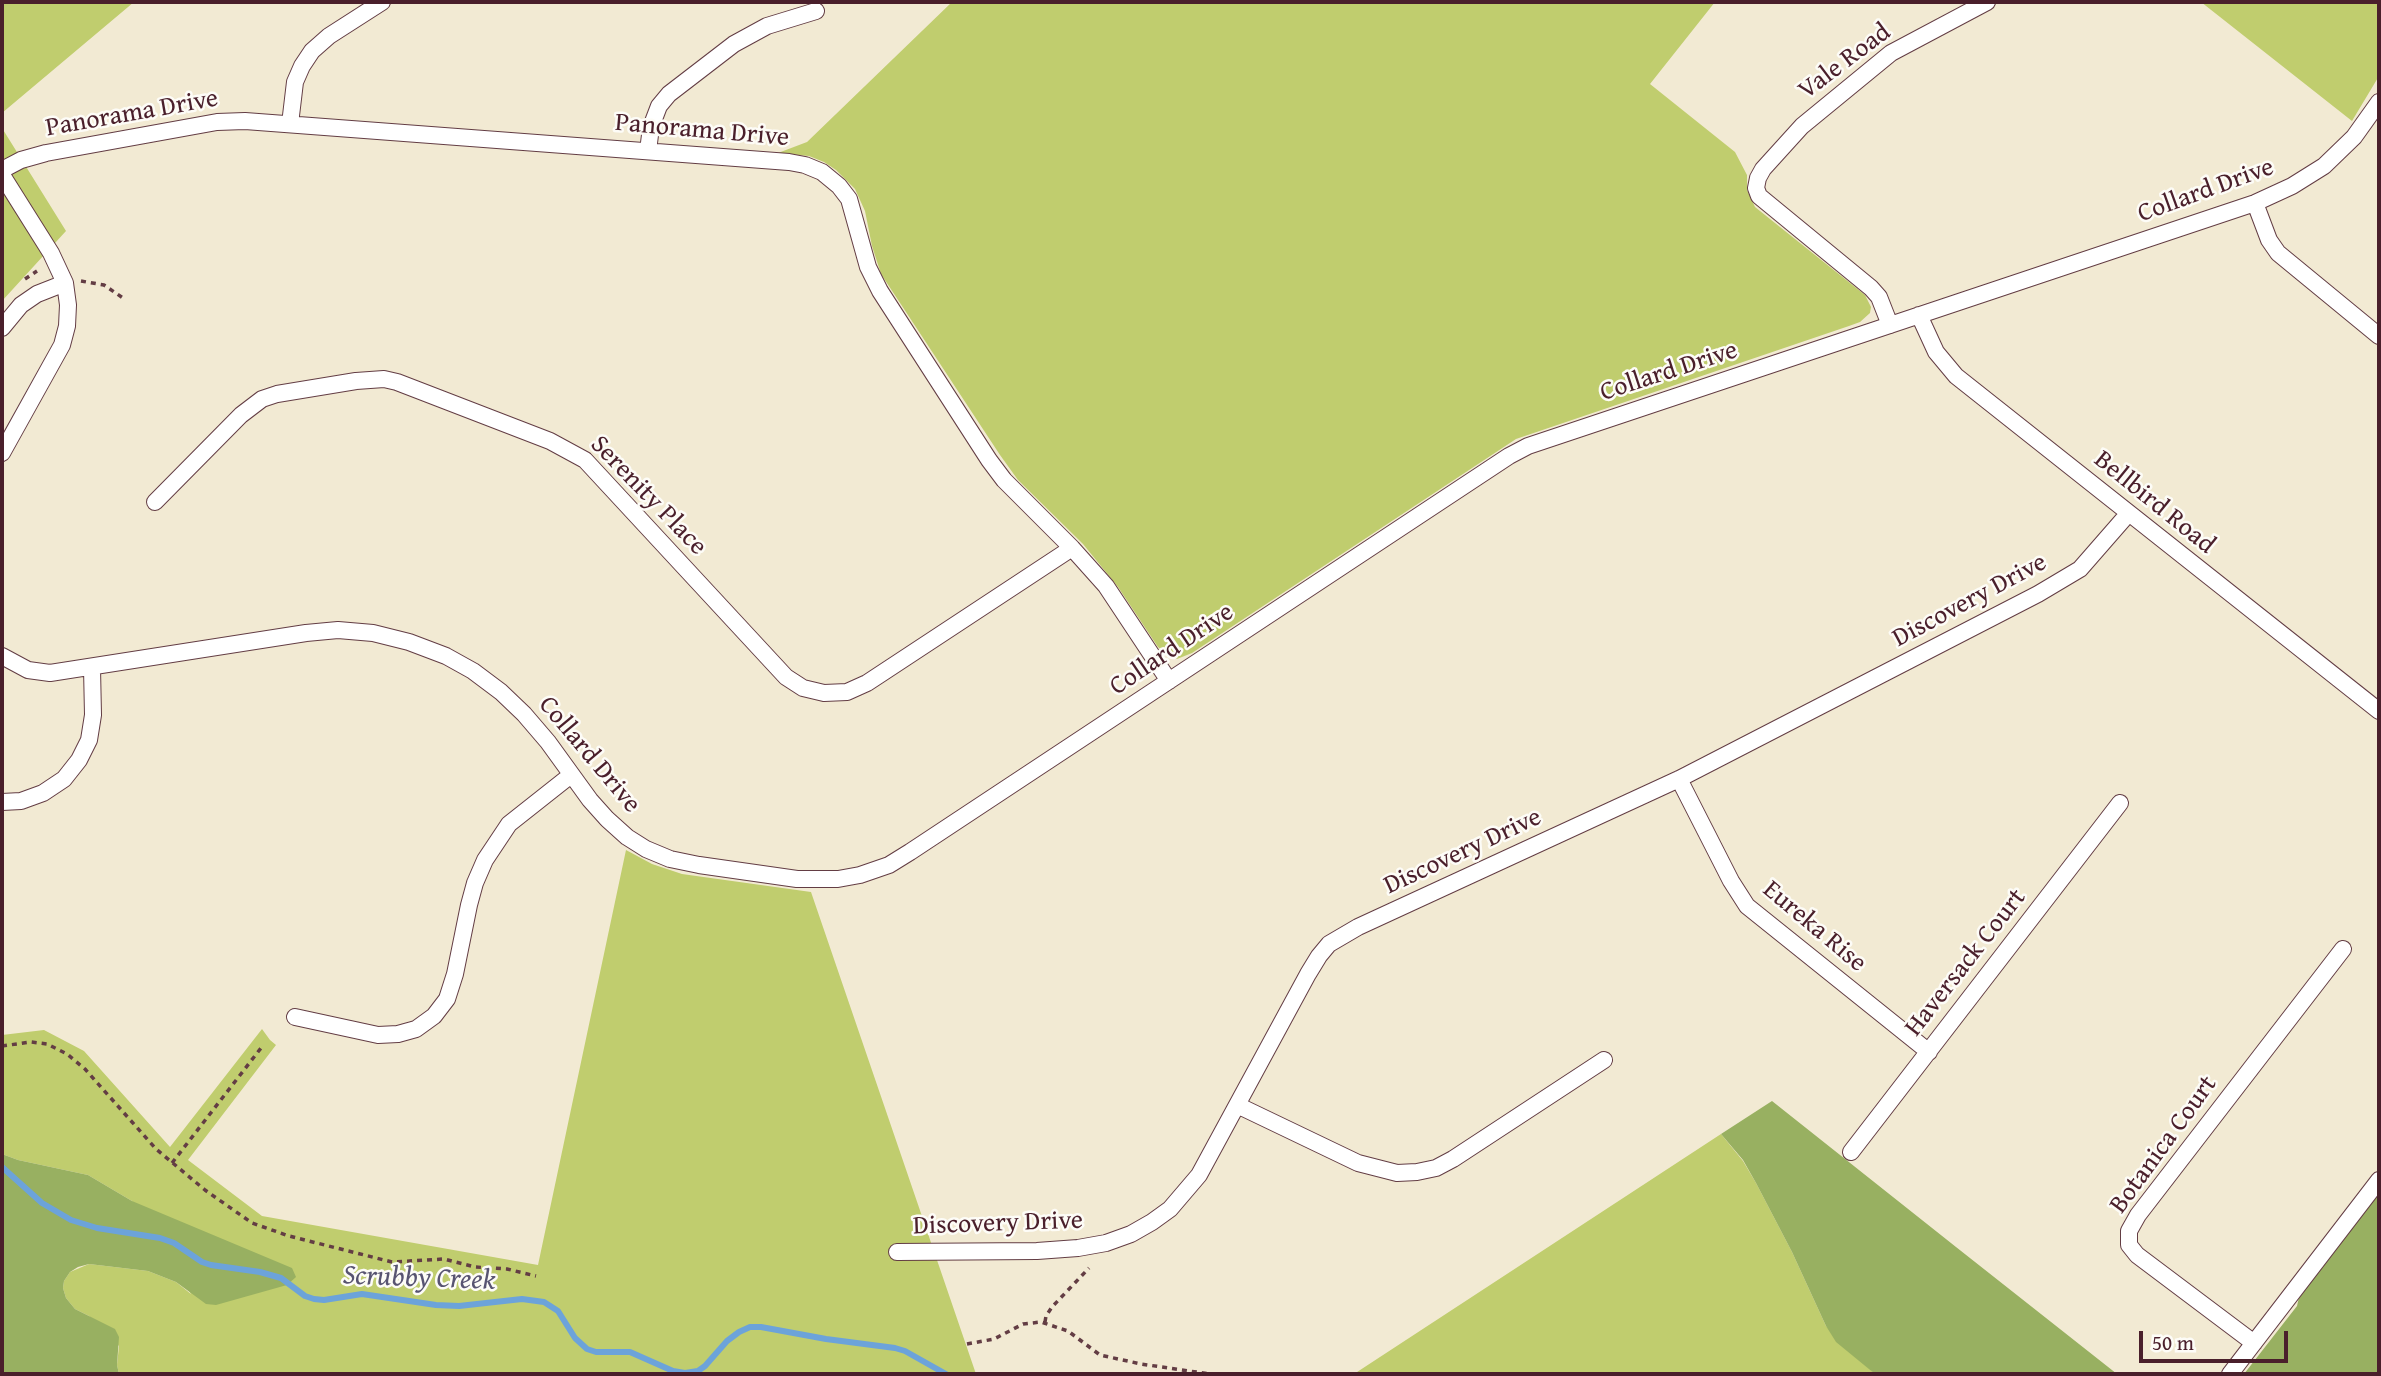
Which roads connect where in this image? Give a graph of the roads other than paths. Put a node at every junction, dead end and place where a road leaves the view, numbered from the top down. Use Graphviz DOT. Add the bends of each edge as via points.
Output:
graph roads {
  1 [pos="382,2"];
  2 [pos="1987,2"];
  3 [pos="816,11"];
  4 [pos="2379,102"];
  5 [pos="290,124"];
  6 [pos="648,151"];
  7 [pos="2,172"];
  8 [pos="2255,203"];
  9 [pos="65,283"];
  10 [pos="1919,315"];
  11 [pos="1890,325"];
  12 [pos="2,328"];
  13 [pos="2379,336"];
  14 [pos="2,453"];
  15 [pos="155,502"];
  16 [pos="2128,514"];
  17 [pos="1072,548"];
  18 [pos="2,656"];
  19 [pos="92,668"];
  20 [pos="1169,681"];
  21 [pos="2379,711"];
  22 [pos="571,775"];
  23 [pos="1679,779"];
  24 [pos="2,802"];
  25 [pos="2120,803"];
  26 [pos="2343,949"];
  27 [pos="295,1017"];
  28 [pos="1929,1052"];
  29 [pos="1604,1060"];
  30 [pos="1237,1105"];
  31 [pos="1851,1152"];
  32 [pos="2379,1180"];
  33 [pos="897,1252"];
  34 [pos="2253,1343"];
  35 [pos="2230,1374"];
  1 -- 5 [label="street" via="312,51 295,82"];
  2 -- 11 [label="street, Vale Road" via="1891,53 1802,126 1763,169 1756,188 1764,201 1871,288"];
  3 -- 6 [label="street" via="767,26 734,44 669,94 655,116"];
  4 -- 8 [label="street, Collard Drive" via="2354,137 2324,166"];
  5 -- 6 [label="street, Panorama Drive"];
  5 -- 7 [label="street, Panorama Drive" via="217,122 46,153"];
  6 -- 17 [label="street, Panorama Drive" via="789,162 822,172 839,186 849,199 868,267 895,317 1004,480"];
  7 -- 9 [label="street"];
  8 -- 10 [label="street, Collard Drive"];
  8 -- 13 [label="street" via="2278,253"];
  9 -- 12 [label="street" via="37,293"];
  9 -- 14 [label="street" via="67,326 62,345"];
  10 -- 11 [label="street, Collard Drive"];
  10 -- 16 [label="street, Bellbird Road" via="1936,352 1956,376"];
  11 -- 20 [label="street, Collard Drive" via="1528,446"];
  15 -- 17 [label="street, Serenity Place" via="240,415 262,399 356,381 397,382 550,441 585,460 786,677 803,688 824,693 847,692 867,683"];
  16 -- 21 [label="street, Bellbird Road"];
  16 -- 23 [label="street, Discovery Drive" via="2094,555 2064,580"];
  17 -- 20 [label="street, Panorama Drive" via="1106,586"];
  18 -- 19 [label="street, Collard Drive" via="28,670 50,673"];
  19 -- 22 [label="street, Collard Drive" via="306,633 373,633 446,656 473,671 524,714"];
  19 -- 24 [label="street" via="93,715 79,761 43,793"];
  20 -- 22 [label="street, Collard Drive" via="900,858 873,872 838,879 797,879 670,859 627,837"];
  22 -- 27 [label="street" via="509,824 485,860 469,905 447,999 434,1016 415,1029 378,1035"];
  23 -- 28 [label="street, Eureka Rise" via="1747,906"];
  23 -- 30 [label="street, Discovery Drive" via="1329,944"];
  25 -- 28 [label="street, Haversack Court"];
  26 -- 34 [label="street, Botanica Court" via="2129,1231 2129,1245 2137,1255"];
  28 -- 31 [label="street, Haversack Court"];
  29 -- 30 [label="street" via="1453,1159 1418,1172 1397,1173 1358,1163"];
  30 -- 33 [label="street, Discovery Drive" via="1185,1194 1130,1234 1105,1243 1037,1251"];
  32 -- 34 [label="street"];
  34 -- 35 [label="street"];
}
